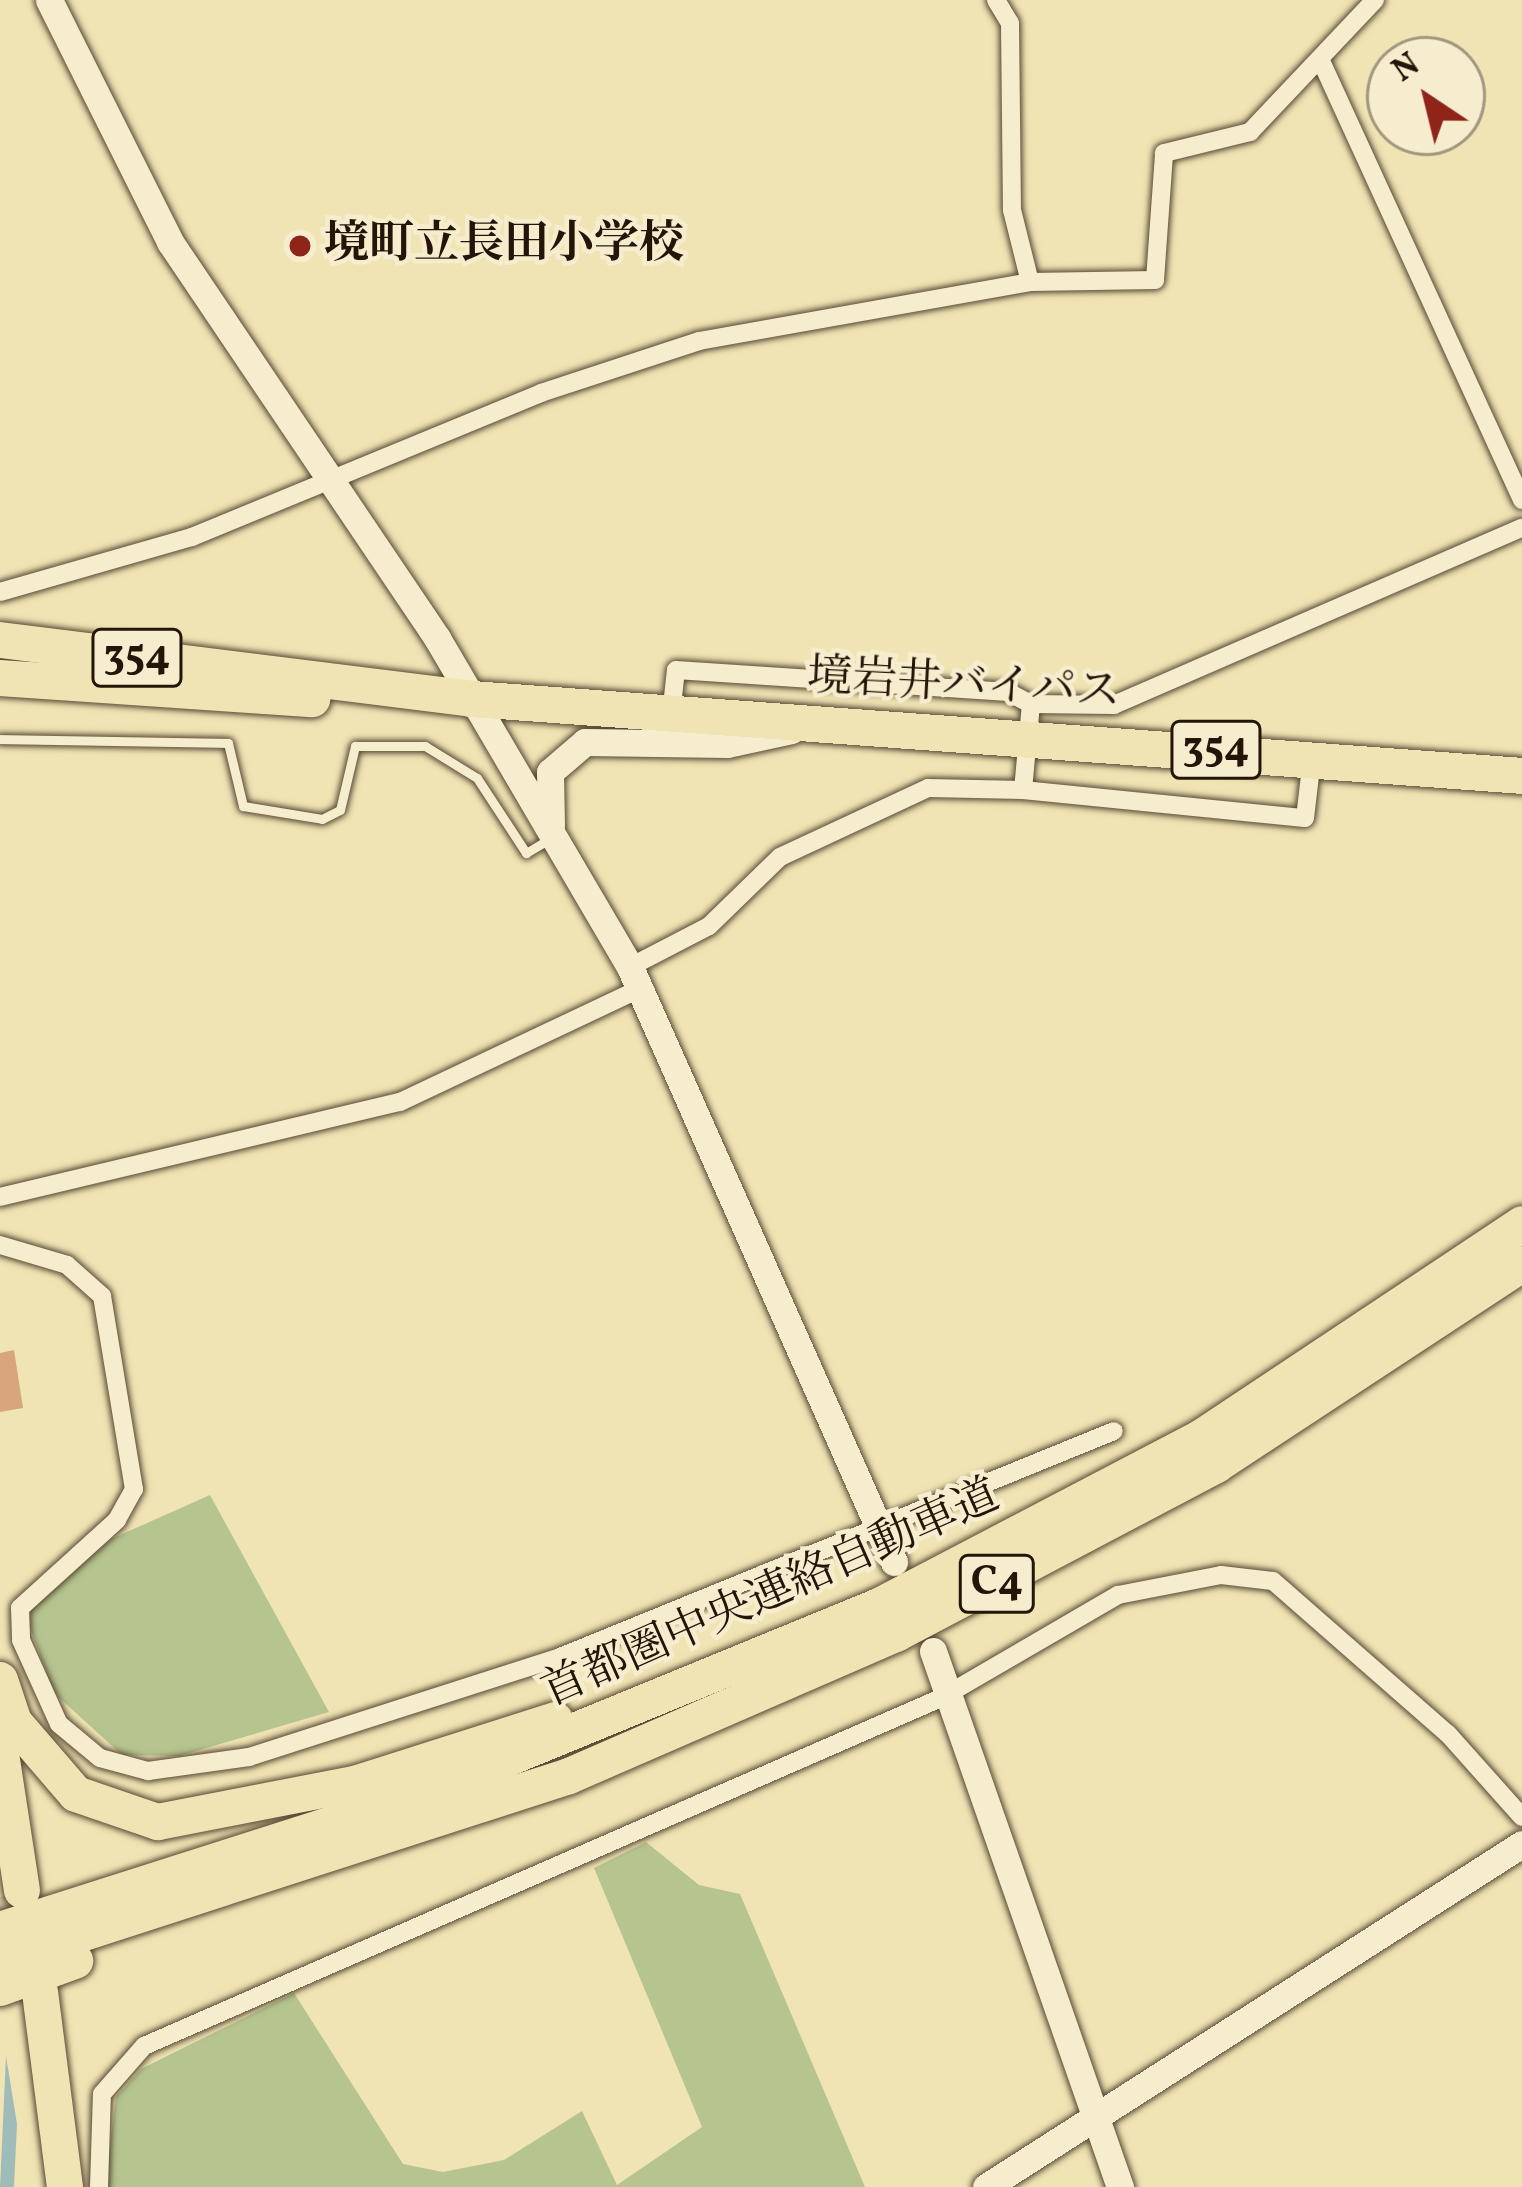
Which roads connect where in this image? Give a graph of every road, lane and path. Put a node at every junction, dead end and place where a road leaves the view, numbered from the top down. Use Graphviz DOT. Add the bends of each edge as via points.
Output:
graph roads {
  1 [pos="49,0"];
  2 [pos="996,0"];
  3 [pos="1375,0"];
  4 [pos="1321,61"];
  5 [pos="1030,282"];
  6 [pos="333,483"];
  7 [pos="1522,500"];
  8 [pos="1522,528"];
  9 [pos="0,592"];
  10 [pos="0,640"];
  11 [pos="0,678"];
  12 [pos="472,699"];
  13 [pos="671,716"];
  14 [pos="1029,720"];
  15 [pos="807,726"];
  16 [pos="0,739"];
  17 [pos="1312,758"];
  18 [pos="1522,776"];
  19 [pos="1023,790"];
  20 [pos="553,835"];
  21 [pos="635,977"];
  22 [pos="0,1198"];
  23 [pos="1522,1224"];
  24 [pos="0,1245"];
  25 [pos="1522,1264"];
  26 [pos="1114,1431"];
  27 [pos="878,1527"];
  28 [pos="894,1562"];
  29 [pos="879,1606"];
  30 [pos="932,1651"];
  31 [pos="0,1680"];
  32 [pos="951,1693"];
  33 [pos="0,1748"];
  34 [pos="1522,1817"];
  35 [pos="432,1825"];
  36 [pos="1522,1844"];
  37 [pos="6,1897"];
  38 [pos="0,1960"];
  39 [pos="20,1994"];
  40 [pos="1092,2113"];
  41 [pos="42,2187"];
  42 [pos="65,2187"];
  43 [pos="99,2187"];
  44 [pos="986,2187"];
  45 [pos="1120,2187"];
  1 -- 6 [label="street" via="170,242"];
  2 -- 5 [label="street" via="1010,23 1012,210"];
  3 -- 4 [label="street"];
  4 -- 5 [label="street" via="1250,132 1164,153 1155,280"];
  4 -- 7 [label="street"];
  5 -- 6 [label="street" via="699,341 541,393"];
  6 -- 9 [label="street"];
  6 -- 12 [label="street"];
  8 -- 14 [label="street" via="1114,705"];
  10 -- 12 [label="highway, 境岩井バイパス / 354"];
  11 -- 12 [label="highway, 境岩井バイパス / 354" via="254,700"];
  12 -- 13 [label="highway, 境岩井バイパス / 354"];
  12 -- 20 [label="street"];
  13 -- 14 [label="street" via="676,670 696,670 1008,692"];
  13 -- 15 [label="highway, 境岩井バイパス / 354"];
  14 -- 15 [label="highway, 境岩井バイパス / 354"];
  14 -- 17 [label="highway, 境岩井バイパス / 354"];
  14 -- 19 [label="street"];
  15 -- 20 [label="street" via="727,744 571,748 550,772"];
  16 -- 20 [label="lane" via="227,743 243,806 322,819 340,810 355,746 425,746 477,778 526,853"];
  17 -- 18 [label="highway, 境岩井バイパス / 354"];
  17 -- 19 [label="street" via="1305,818"];
  19 -- 21 [label="street" via="928,788 780,857 709,926"];
  20 -- 21 [label="street"];
  21 -- 22 [label="street" via="400,1102"];
  21 -- 27 [label="street"];
  23 -- 29 [label="highway, 首都圏中央連絡自動車道 / C4" via="1199,1438"];
  24 -- 27 [label="street" via="67,1264 102,1296 134,1489 17,1623 46,1706 119,1765 249,1756 560,1657"];
  25 -- 35 [label="highway, 首都圏中央連絡自動車道 / C4" via="1311,1406 1053,1556 727,1710"];
  26 -- 27 [label="street"];
  27 -- 28 [label="street"];
  29 -- 31 [label="highway" via="358,1783 214,1818 158,1822 76,1794 14,1722"];
  29 -- 37 [label="highway, 首都圏中央連絡自動車道 / C4" via="399,1803"];
  30 -- 32 [label="street"];
  32 -- 34 [label="street" via="1098,1603 1252,1574 1296,1596"];
  32 -- 40 [label="street"];
  32 -- 43 [label="street" via="144,2046 102,2094"];
  33 -- 37 [label="highway"];
  35 -- 38 [label="highway, 首都圏中央連絡自動車道 / C4"];
  35 -- 39 [label="highway"];
  36 -- 40 [label="street"];
  39 -- 41 [label="highway"];
  39 -- 42 [label="highway"];
  40 -- 44 [label="street"];
  40 -- 45 [label="street"];
}
